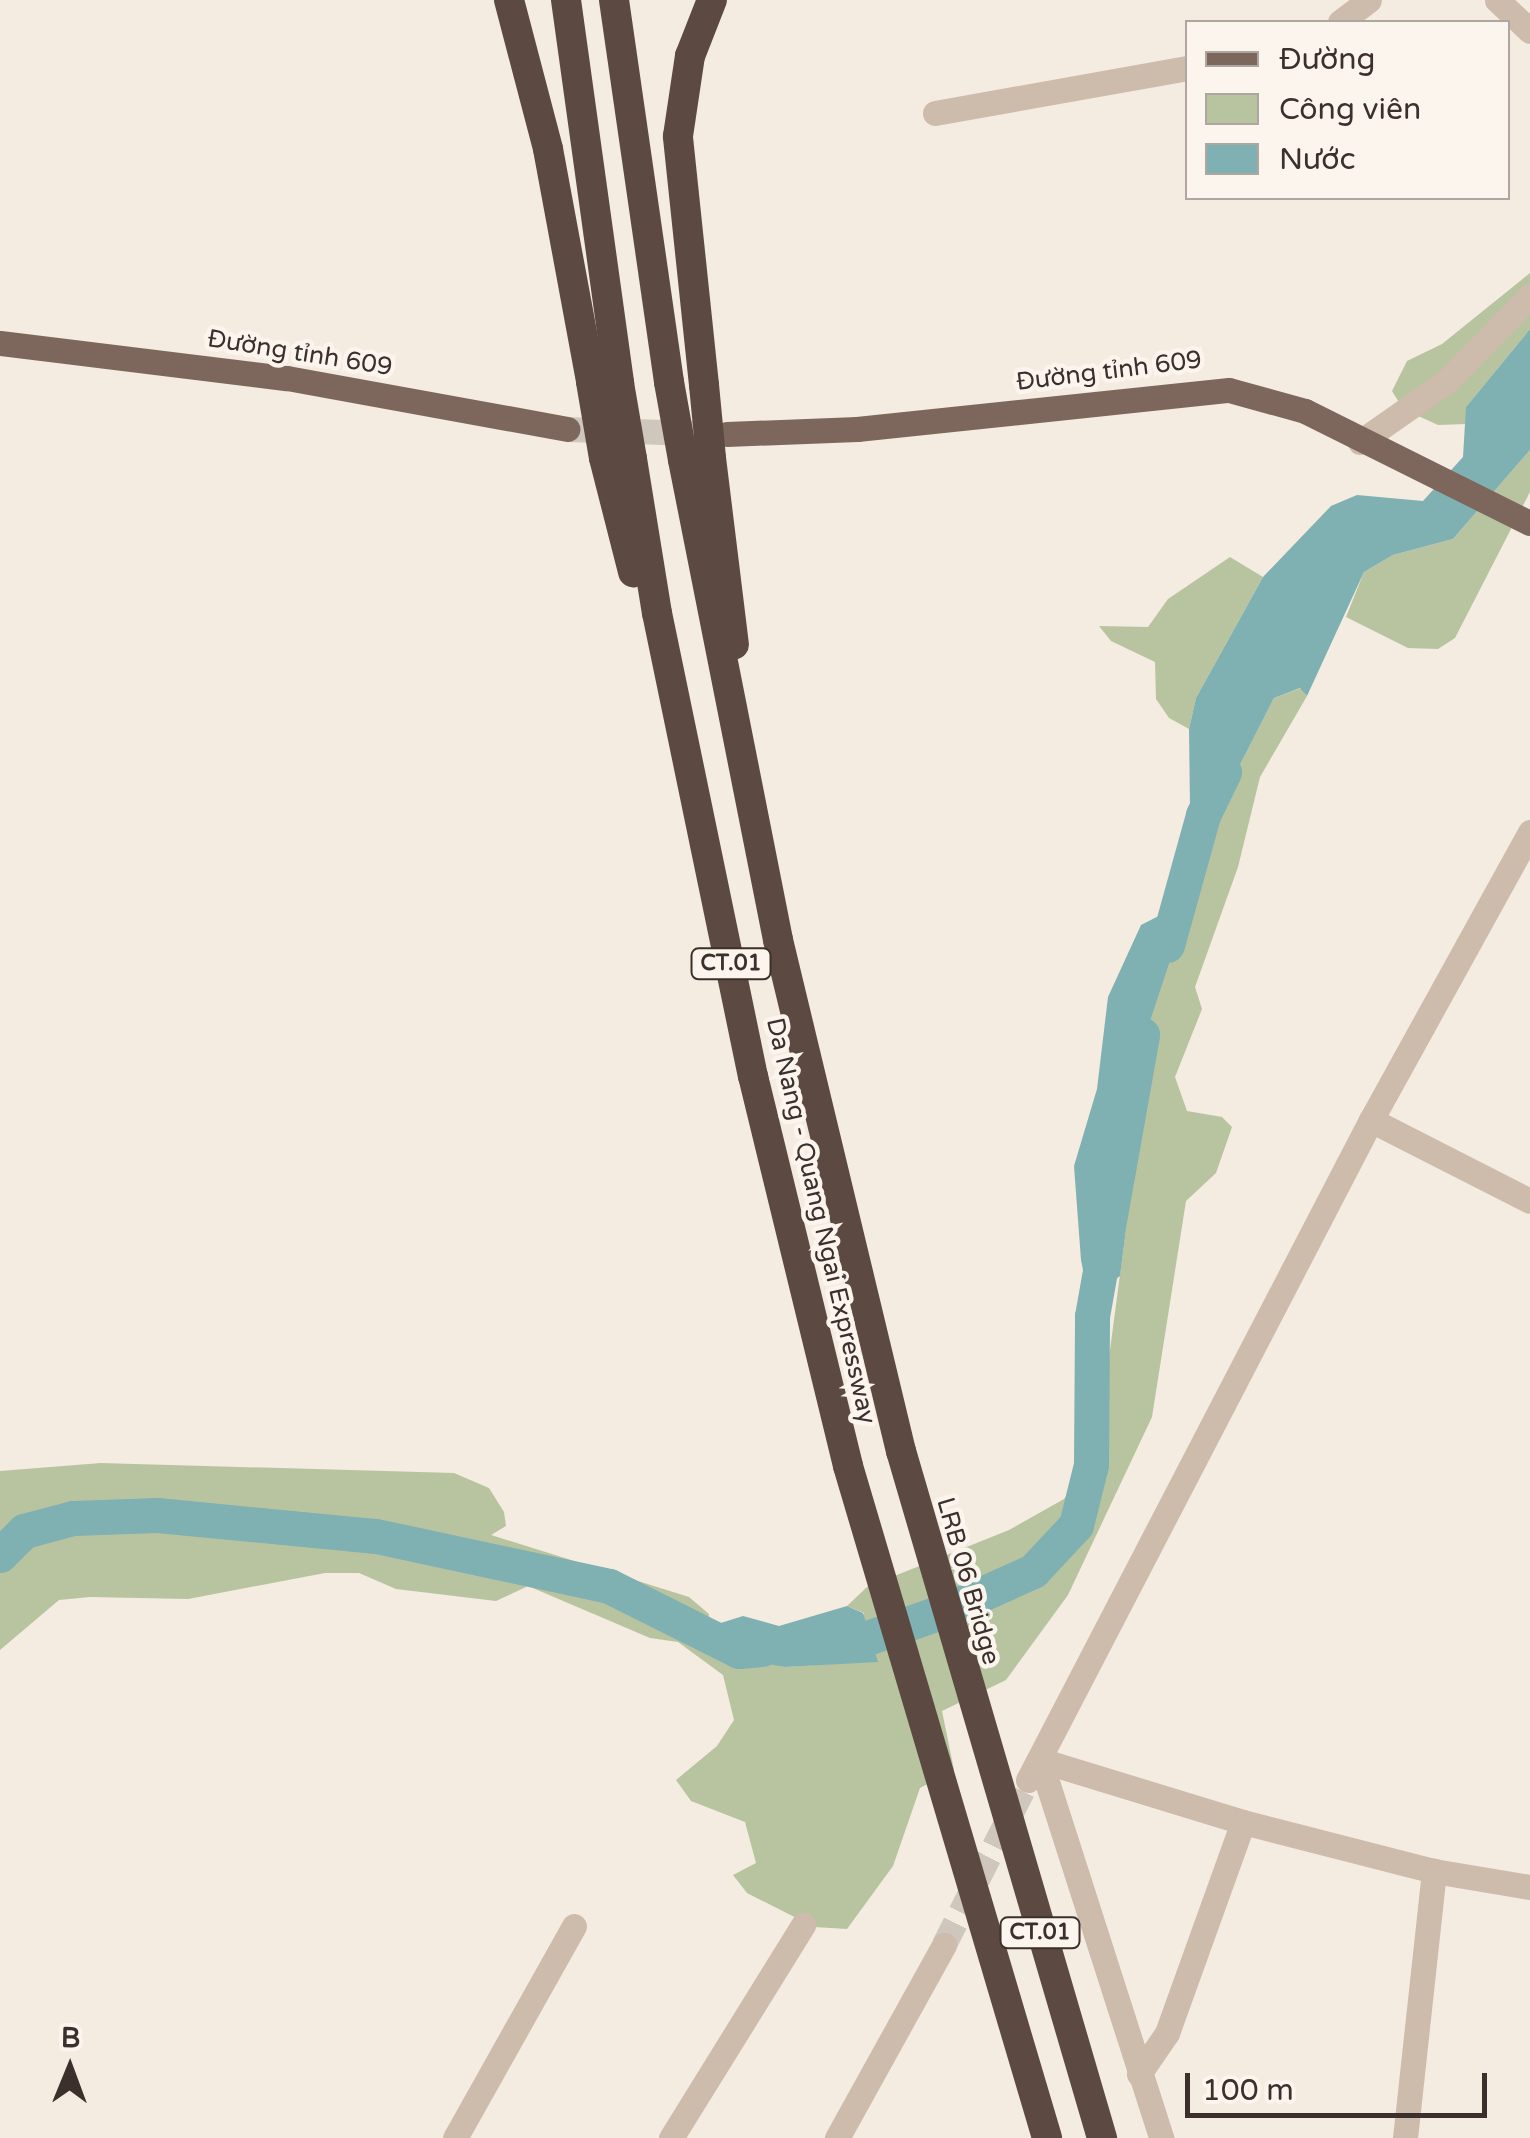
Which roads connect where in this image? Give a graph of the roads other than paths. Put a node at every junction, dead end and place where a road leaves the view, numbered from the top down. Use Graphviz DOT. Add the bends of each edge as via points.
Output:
graph roads {
  1 [pos="509,0"];
  2 [pos="566,0"];
  3 [pos="614,0"];
  4 [pos="712,0"];
  5 [pos="1369,0"];
  6 [pos="1497,0"];
  7 [pos="1343,20"];
  8 [pos="1530,31"];
  9 [pos="1185,69"];
  10 [pos="934,113"];
  11 [pos="1530,296"];
  12 [pos="0,330"];
  13 [pos="0,343"];
  14 [pos="81,350"];
  15 [pos="605,382"];
  16 [pos="567,429"];
  17 [pos="1360,442"];
  18 [pos="707,450"];
  19 [pos="1530,523"];
  20 [pos="1530,832"];
  21 [pos="1371,1120"];
  22 [pos="1530,1200"];
  23 [pos="900,1451"];
  24 [pos="1034,1770"];
  25 [pos="1243,1822"];
  26 [pos="1434,1871"];
  27 [pos="1530,1887"];
  28 [pos="803,1925"];
  29 [pos="574,1926"];
  30 [pos="944,1945"];
  31 [pos="1139,2074"];
  32 [pos="454,2138"];
  33 [pos="670,2138"];
  34 [pos="837,2138"];
  35 [pos="1047,2138"];
  36 [pos="1102,2138"];
  37 [pos="1161,2138"];
  38 [pos="1405,2138"];
  1 -- 15 [label="highway"];
  2 -- 15 [label="highway, CT.01"];
  3 -- 18 [label="highway, bridge" via="669,382"];
  4 -- 18 [label="highway, bridge" via="690,56 678,136"];
  5 -- 7 [label="street"];
  6 -- 8 [label="street"];
  9 -- 10 [label="street"];
  11 -- 17 [label="street" via="1446,381"];
  12 -- 14 [label="main road, Đường tỉnh 609"];
  13 -- 14 [label="main road, Đường tỉnh 609"];
  14 -- 16 [label="main road, Đường tỉnh 609" via="287,378"];
  15 -- 35 [label="highway, Da Nang - Quang Ngai Expressway / CT.01, bridge" via="848,1466"];
  17 -- 18 [label="main road, Đường tỉnh 609" via="1305,411 1213,388"];
  17 -- 19 [label="main road, Đường tỉnh 609"];
  18 -- 23 [label="highway, Da Nang - Quang Ngai Expressway / CT.01" via="778,940"];
  20 -- 21 [label="street"];
  21 -- 22 [label="street"];
  21 -- 24 [label="street"];
  23 -- 36 [label="highway, LRB 06 Bridge / CT.01"];
  24 -- 25 [label="street"];
  24 -- 31 [label="street"];
  25 -- 26 [label="street"];
  25 -- 31 [label="street" via="1167,2033"];
  26 -- 27 [label="street"];
  26 -- 38 [label="street"];
  28 -- 33 [label="street"];
  29 -- 32 [label="street"];
  30 -- 34 [label="street"];
  31 -- 37 [label="street"];
}
